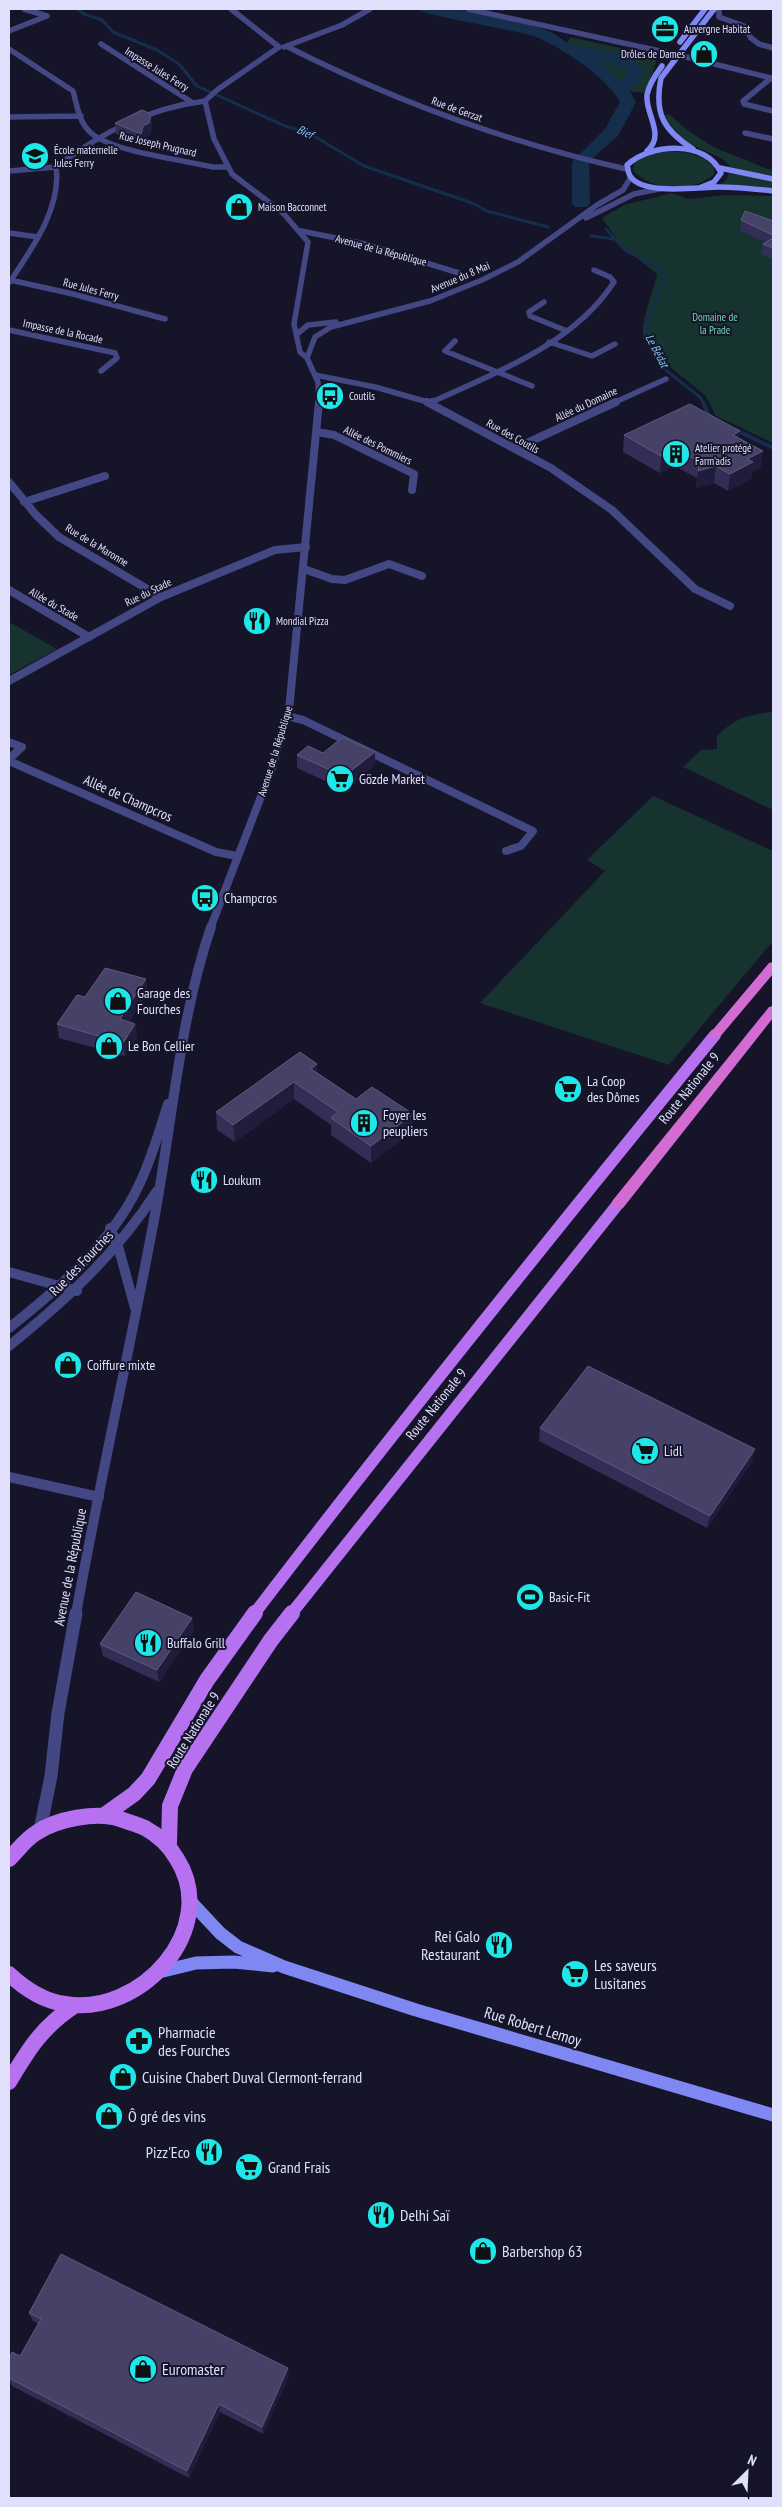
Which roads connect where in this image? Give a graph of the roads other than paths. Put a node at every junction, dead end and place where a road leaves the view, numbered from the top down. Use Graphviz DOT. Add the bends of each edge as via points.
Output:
graph roads {
  1 [pos="24,9"];
  2 [pos="232,9"];
  3 [pos="370,9"];
  4 [pos="468,9"];
  5 [pos="705,9"];
  6 [pos="714,9"];
  7 [pos="9,31"];
  8 [pos="101,44"];
  9 [pos="279,47"];
  10 [pos="288,47"];
  11 [pos="773,48"];
  12 [pos="9,49"];
  13 [pos="672,54"];
  14 [pos="678,55"];
  15 [pos="772,77"];
  16 [pos="192,102"];
  17 [pos="205,104"];
  18 [pos="773,112"];
  19 [pos="81,116"];
  20 [pos="9,117"];
  21 [pos="745,133"];
  22 [pos="98,137"];
  23 [pos="773,139"];
  24 [pos="647,152"];
  25 [pos="706,156"];
  26 [pos="226,167"];
  27 [pos="56,168"];
  28 [pos="720,168"];
  29 [pos="626,169"];
  30 [pos="9,171"];
  31 [pos="631,177"];
  32 [pos="773,179"];
  33 [pos="659,188"];
  34 [pos="699,188"];
  35 [pos="773,191"];
  36 [pos="302,231"];
  37 [pos="561,232"];
  38 [pos="9,233"];
  39 [pos="38,237"];
  40 [pos="594,270"];
  41 [pos="459,274"];
  42 [pos="10,281"];
  43 [pos="544,302"];
  44 [pos="294,314"];
  45 [pos="165,319"];
  46 [pos="357,319"];
  47 [pos="308,325"];
  48 [pos="9,330"];
  49 [pos="567,331"];
  50 [pos="296,334"];
  51 [pos="315,337"];
  52 [pos="455,341"];
  53 [pos="549,342"];
  54 [pos="615,344"];
  55 [pos="307,358"];
  56 [pos="101,371"];
  57 [pos="493,372"];
  58 [pos="315,375"];
  59 [pos="666,379"];
  60 [pos="532,386"];
  61 [pos="430,403"];
  62 [pos="317,432"];
  63 [pos="516,448"];
  64 [pos="105,476"];
  65 [pos="9,482"];
  66 [pos="412,490"];
  67 [pos="24,502"];
  68 [pos="306,548"];
  69 [pos="304,569"];
  70 [pos="422,576"];
  71 [pos="9,590"];
  72 [pos="161,597"];
  73 [pos="730,606"];
  74 [pos="88,637"];
  75 [pos="9,681"];
  76 [pos="287,716"];
  77 [pos="9,742"];
  78 [pos="9,760"];
  79 [pos="506,851"];
  80 [pos="237,856"];
  81 [pos="773,966"];
  82 [pos="773,1010"];
  83 [pos="715,1035"];
  84 [pos="177,1075"];
  85 [pos="160,1186"];
  86 [pos="618,1204"];
  87 [pos="110,1228"];
  88 [pos="118,1246"];
  89 [pos="9,1272"];
  90 [pos="60,1286"];
  91 [pos="77,1291"];
  92 [pos="136,1311"];
  93 [pos="9,1328"];
  94 [pos="9,1346"];
  95 [pos="9,1477"];
  96 [pos="98,1497"];
  97 [pos="106,1814"];
  98 [pos="40,1830"];
  99 [pos="169,1843"];
  100 [pos="9,1859"];
  101 [pos="191,1902"];
  102 [pos="284,1967"];
  103 [pos="156,1973"];
  104 [pos="9,1974"];
  105 [pos="74,2006"];
  106 [pos="9,2082"];
  107 [pos="773,2115"];
  1 -- 7 [label="street" via="47,16"];
  2 -- 9 [label="street"];
  3 -- 10 [label="street"];
  4 -- 13 [label="street"];
  5 -- 13 [label="main road"];
  6 -- 11 [label="street" via="719,10 719,17 744,26 759,44"];
  6 -- 14 [label="main road"];
  8 -- 16 [label="street, Impasse Jules Ferry"];
  9 -- 10 [label="street"];
  9 -- 17 [label="street" via="217,90"];
  10 -- 29 [label="street, Rue de Gerzat" via="338,72 468,124 559,154"];
  12 -- 19 [label="street, Rue Joseph Prugnard" via="67,85 76,96"];
  13 -- 14 [label="street"];
  13 -- 24 [label="main road" via="649,87 647,100 657,137"];
  14 -- 15 [label="street"];
  14 -- 25 [label="main road" via="661,78 658,113 675,137"];
  15 -- 18 [label="street" via="743,101"];
  16 -- 17 [label="street"];
  16 -- 22 [label="street" via="152,113"];
  17 -- 26 [label="street"];
  19 -- 20 [label="street"];
  19 -- 22 [label="street, Rue Joseph Prugnard" via="84,126"];
  21 -- 23 [label="street"];
  22 -- 26 [label="street, Rue Joseph Prugnard" via="118,146"];
  22 -- 27 [label="street"];
  24 -- 25 [label="main road" via="671,149"];
  24 -- 29 [label="main road" via="629,161"];
  25 -- 28 [label="main road"];
  26 -- 36 [label="street"];
  27 -- 30 [label="street"];
  27 -- 39 [label="street, Rue Jules Ferry" via="59,174 53,200"];
  28 -- 32 [label="main road"];
  28 -- 34 [label="main road" via="719,177"];
  29 -- 31 [label="main road"];
  31 -- 33 [label="main road"];
  31 -- 37 [label="street, Avenue du 8 Mai" via="623,190"];
  33 -- 34 [label="main road"];
  33 -- 37 [label="street, Avenue du 8 Mai" via="631,195"];
  34 -- 35 [label="main road"];
  36 -- 41 [label="street, Avenue de la République"];
  36 -- 44 [label="street, Avenue de la République" via="308,242"];
  37 -- 46 [label="street, Avenue du 8 Mai" via="518,262 454,292 400,310"];
  38 -- 39 [label="street"];
  39 -- 42 [label="street, Rue Jules Ferry"];
  40 -- 49 [label="street" via="614,282 585,320"];
  42 -- 45 [label="street, Rue Jules Ferry"];
  43 -- 49 [label="street" via="529,312 530,316"];
  44 -- 47 [label="street"];
  44 -- 50 [label="street, Avenue de la République"];
  46 -- 47 [label="street, Avenue du 8 Mai"];
  46 -- 51 [label="street, Avenue du 8 Mai" via="331,327"];
  47 -- 50 [label="street, Avenue du 8 Mai"];
  47 -- 51 [label="street"];
  48 -- 56 [label="street, Impasse de la Rocade" via="115,353 117,358"];
  49 -- 53 [label="street"];
  50 -- 55 [label="street, Avenue de la République" via="300,352"];
  51 -- 55 [label="street"];
  52 -- 57 [label="street" via="446,346 445,351"];
  53 -- 54 [label="street" via="592,356"];
  53 -- 57 [label="street"];
  55 -- 58 [label="street, Avenue de la République"];
  57 -- 60 [label="street"];
  57 -- 61 [label="street"];
  58 -- 61 [label="street, Rue des Coutils" via="375,387"];
  58 -- 62 [label="street, Avenue de la République" via="319,399"];
  59 -- 63 [label="street, Allée du Domaine"];
  61 -- 63 [label="street, Rue des Coutils"];
  62 -- 66 [label="street, Allée des Pommiers" via="334,435 414,474"];
  62 -- 68 [label="street, Avenue de la République"];
  63 -- 73 [label="street, Rue des Coutils" via="612,510 695,589"];
  64 -- 67 [label="street"];
  65 -- 67 [label="street, Rue de la Maronne"];
  67 -- 72 [label="street, Rue de la Maronne" via="59,536"];
  68 -- 69 [label="street, Avenue de la République"];
  68 -- 72 [label="street, Rue du Stade" via="275,550"];
  69 -- 70 [label="street" via="345,580 390,564"];
  69 -- 76 [label="street, Avenue de la République"];
  71 -- 74 [label="street, Allée du Stade"];
  72 -- 74 [label="street, Rue du Stade"];
  74 -- 75 [label="street, Rue du Stade"];
  76 -- 79 [label="street" via="303,720 533,831 520,846"];
  76 -- 80 [label="street, Avenue de la République" via="272,768"];
  77 -- 78 [label="street" via="22,747"];
  78 -- 80 [label="street, Allée de Champcros" via="216,852"];
  80 -- 84 [label="street, Avenue de la République" via="199,962"];
  81 -- 83 [label="highway"];
  82 -- 86 [label="highway, Route Nationale 9"];
  83 -- 97 [label="main road" via="331,1513 207,1680 148,1778 134,1794"];
  84 -- 85 [label="street, Avenue de la République"];
  84 -- 87 [label="street, Avenue de la République" via="138,1188"];
  85 -- 88 [label="street, Rue des Fourches" via="140,1220"];
  85 -- 92 [label="street, Avenue de la République"];
  86 -- 99 [label="main road, Route Nationale 9" via="271,1640 185,1769 170,1806"];
  87 -- 88 [label="street"];
  87 -- 90 [label="street, Rue des Fourches"];
  88 -- 91 [label="street, Rue des Fourches"];
  88 -- 92 [label="street"];
  89 -- 90 [label="street"];
  90 -- 91 [label="street"];
  90 -- 93 [label="street, Rue des Fourches"];
  91 -- 94 [label="street, Rue des Fourches"];
  92 -- 96 [label="street, Avenue de la République"];
  95 -- 96 [label="street"];
  96 -- 98 [label="street, Avenue de la République"];
  97 -- 98 [label="main road" via="70,1819"];
  97 -- 99 [label="main road" via="148,1828"];
  98 -- 100 [label="main road"];
  99 -- 101 [label="main road" via="181,1861"];
  101 -- 102 [label="main road, Rue Robert Lemoy" via="238,1947"];
  101 -- 103 [label="main road" via="190,1920 184,1937 173,1956"];
  102 -- 103 [label="main road, Rue Robert Lemoy" via="234,1962 196,1963"];
  102 -- 107 [label="main road, Rue Robert Lemoy" via="416,2010"];
  103 -- 105 [label="main road" via="141,1987 120,1998 96,2005"];
  104 -- 105 [label="main road" via="40,1998"];
  105 -- 106 [label="main road" via="54,2019 28,2051"];
}
